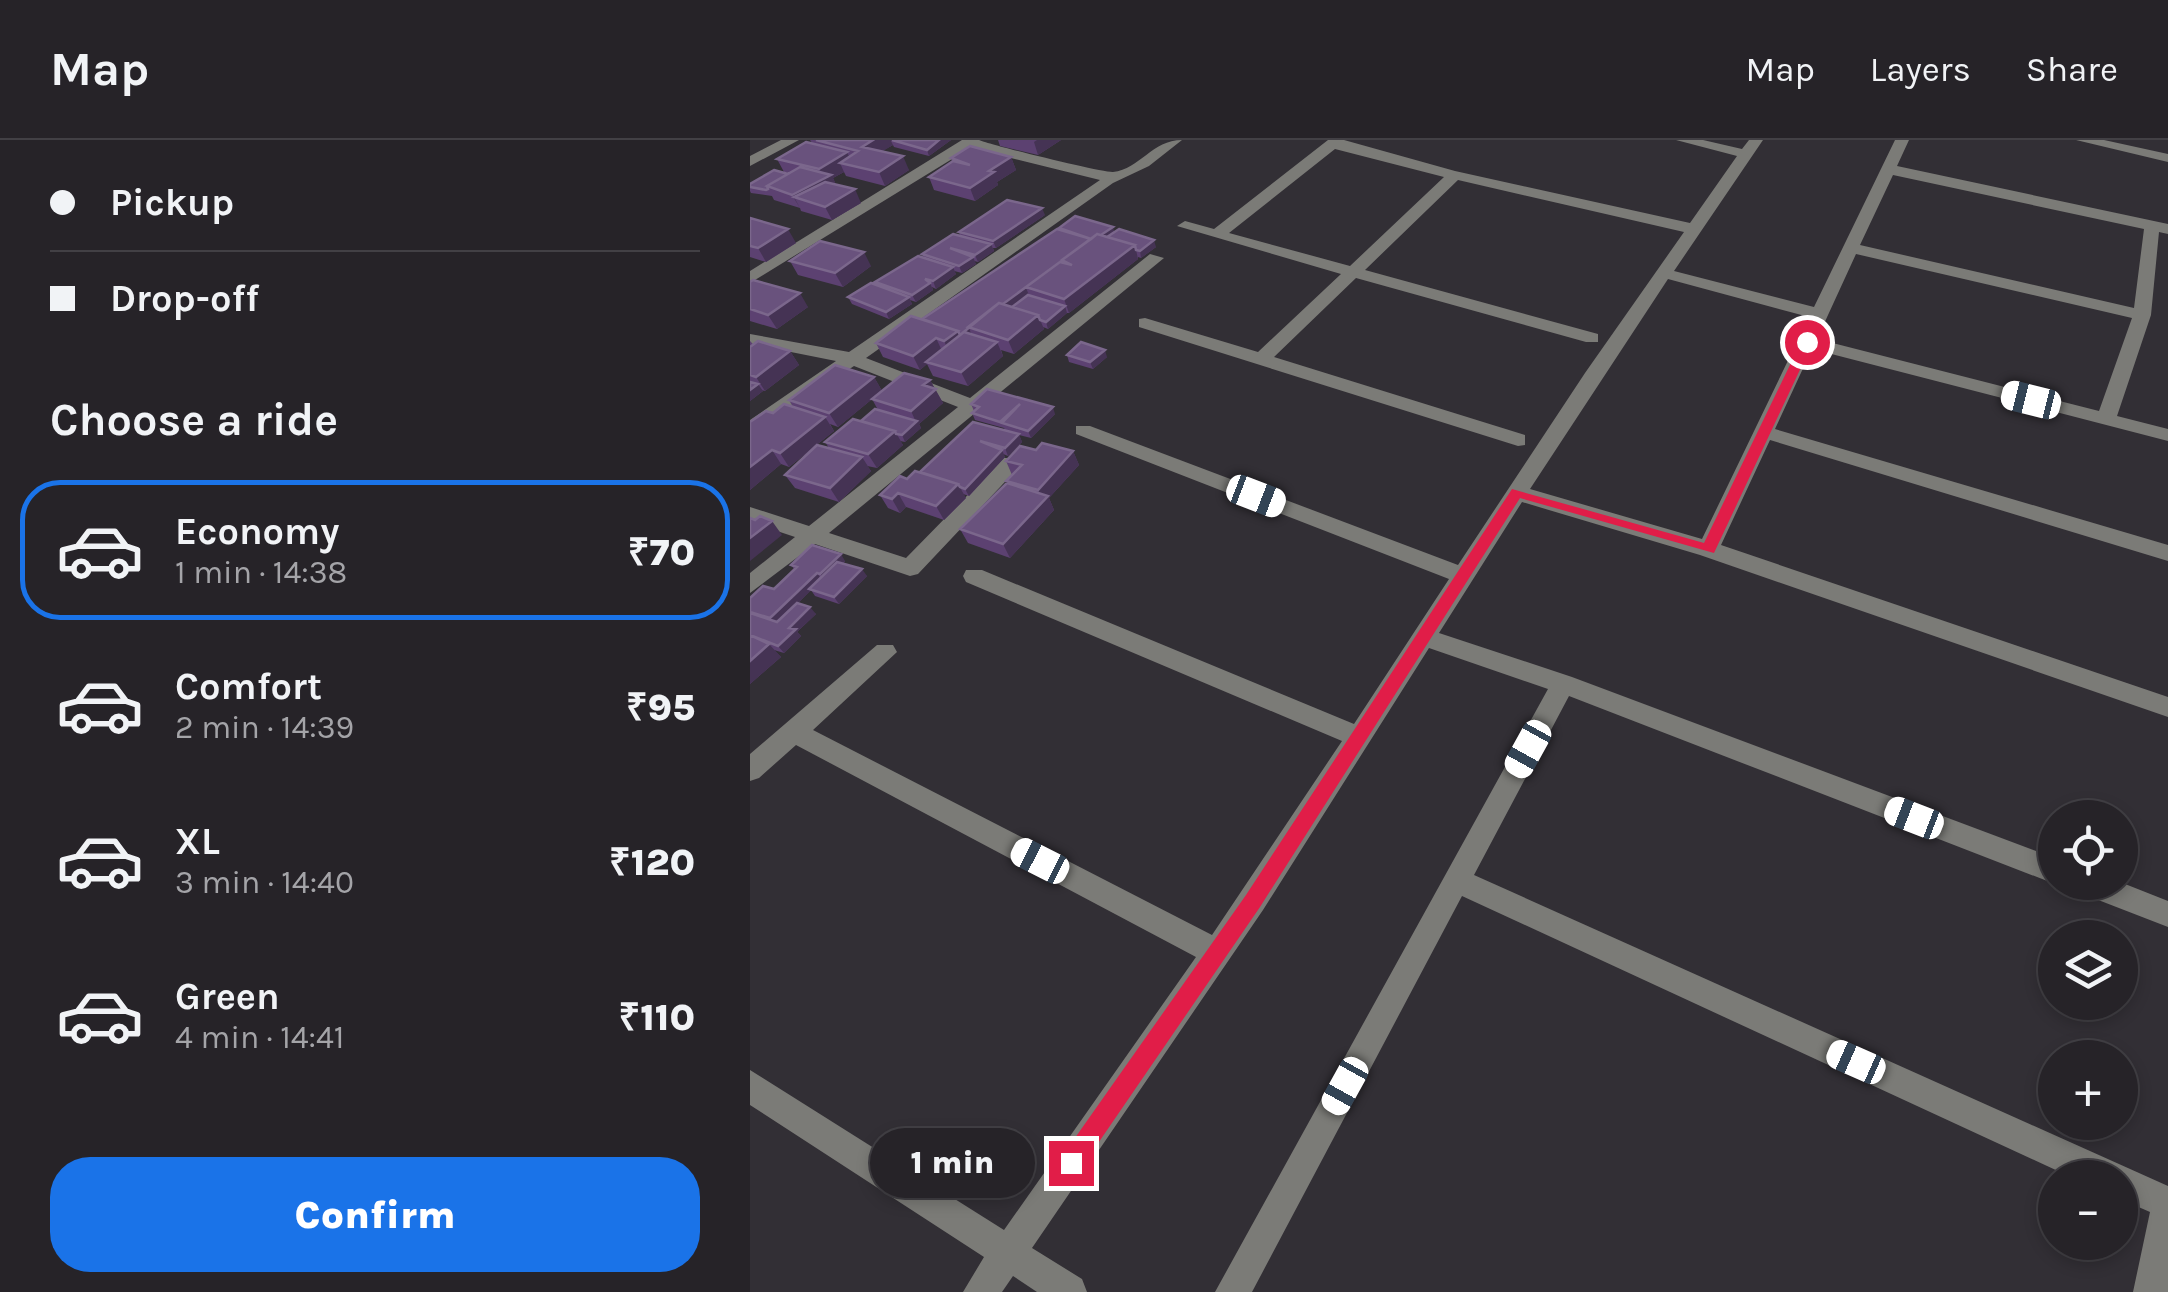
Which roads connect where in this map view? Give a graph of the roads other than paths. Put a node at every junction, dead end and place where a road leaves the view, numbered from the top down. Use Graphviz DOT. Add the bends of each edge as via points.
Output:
graph roads {
  1 [pos="792,140"];
  2 [pos="1175,140"];
  3 [pos="1683,140"];
  4 [pos="1902,140"];
  5 [pos="2083,140"];
  6 [pos="970,141"];
  7 [pos="1335,142"];
  8 [pos="1751,147"];
  9 [pos="2167,153"];
  10 [pos="750,162"];
  11 [pos="1888,169"];
  12 [pos="1456,175"];
  13 [pos="1108,180"];
  14 [pos="1184,226"];
  15 [pos="2160,227"];
  16 [pos="1694,229"];
  17 [pos="1218,234"];
  18 [pos="1851,248"];
  19 [pos="1156,258"];
  20 [pos="1353,272"];
  21 [pos="1664,273"];
  22 [pos="750,278"];
  23 [pos="1820,314"];
  24 [pos="2142,315"];
  25 [pos="1144,323"];
  26 [pos="1592,338"];
  27 [pos="750,339"];
  28 [pos="1807,342"];
  29 [pos="850,358"];
  30 [pos="1262,360"];
  31 [pos="970,405"];
  32 [pos="2106,419"];
  33 [pos="750,429"];
  34 [pos="1083,430"];
  35 [pos="1764,432"];
  36 [pos="2168,435"];
  37 [pos="1518,440"];
  38 [pos="1011,463"];
  39 [pos="1516,493"];
  40 [pos="750,514"];
  41 [pos="810,534"];
  42 [pos="1708,549"];
  43 [pos="2168,553"];
  44 [pos="974,576"];
  45 [pos="1463,576"];
  46 [pos="750,586"];
  47 [pos="1424,637"];
  48 [pos="884,652"];
  49 [pos="1563,684"];
  50 [pos="2168,707"];
  51 [pos="793,732"];
  52 [pos="1359,738"];
  53 [pos="750,770"];
  54 [pos="2038,865"];
  55 [pos="1456,880"];
  56 [pos="2132,900"];
  57 [pos="2168,914"];
  58 [pos="1218,952"];
  59 [pos="750,1086"];
  60 [pos="2071,1160"];
  61 [pos="2138,1191"];
  62 [pos="2168,1206"];
  63 [pos="1008,1253"];
  64 [pos="981,1292"];
  65 [pos="1068,1292"];
  66 [pos="1233,1292"];
  67 [pos="2151,1292"];
  1 -- 10 [label="street"];
  2 -- 13 [label="street"];
  3 -- 8 [label="street"];
  4 -- 11 [label="street"];
  5 -- 9 [label="street"];
  6 -- 13 [label="street"];
  6 -- 22 [label="street"];
  7 -- 12 [label="street"];
  7 -- 17 [label="street"];
  8 -- 16 [label="street"];
  11 -- 15 [label="street"];
  11 -- 18 [label="street"];
  12 -- 16 [label="street"];
  12 -- 20 [label="street"];
  13 -- 29 [label="street"];
  14 -- 17 [label="street"];
  15 -- 24 [label="street"];
  16 -- 21 [label="street"];
  17 -- 20 [label="street"];
  18 -- 23 [label="street"];
  18 -- 24 [label="street"];
  19 -- 31 [label="street"];
  20 -- 26 [label="street"];
  20 -- 30 [label="street"];
  21 -- 23 [label="street"];
  21 -- 39 [label="street"];
  23 -- 28 [label="street"];
  24 -- 32 [label="street"];
  25 -- 30 [label="street"];
  27 -- 29 [label="street"];
  28 -- 32 [label="street"];
  28 -- 35 [label="street"];
  29 -- 31 [label="street"];
  29 -- 33 [label="street"];
  30 -- 37 [label="street"];
  31 -- 41 [label="street"];
  32 -- 36 [label="street"];
  34 -- 45 [label="street"];
  35 -- 42 [label="street"];
  35 -- 43 [label="street"];
  38 -- 41 [label="street" via="910,568"];
  39 -- 42 [label="street"];
  39 -- 45 [label="street"];
  40 -- 41 [label="street"];
  41 -- 46 [label="street"];
  42 -- 50 [label="street"];
  44 -- 52 [label="street"];
  45 -- 47 [label="street"];
  47 -- 49 [label="street"];
  47 -- 52 [label="street"];
  48 -- 51 [label="street"];
  49 -- 54 [label="street"];
  49 -- 55 [label="street"];
  51 -- 53 [label="street"];
  51 -- 58 [label="street"];
  52 -- 58 [label="street"];
  55 -- 60 [label="street"];
  55 -- 66 [label="street"];
  56 -- 57 [label="street"];
  58 -- 63 [label="street"];
  59 -- 63 [label="street"];
  61 -- 62 [label="street"];
  62 -- 67 [label="street"];
  63 -- 64 [label="street"];
  63 -- 65 [label="street"];
}
